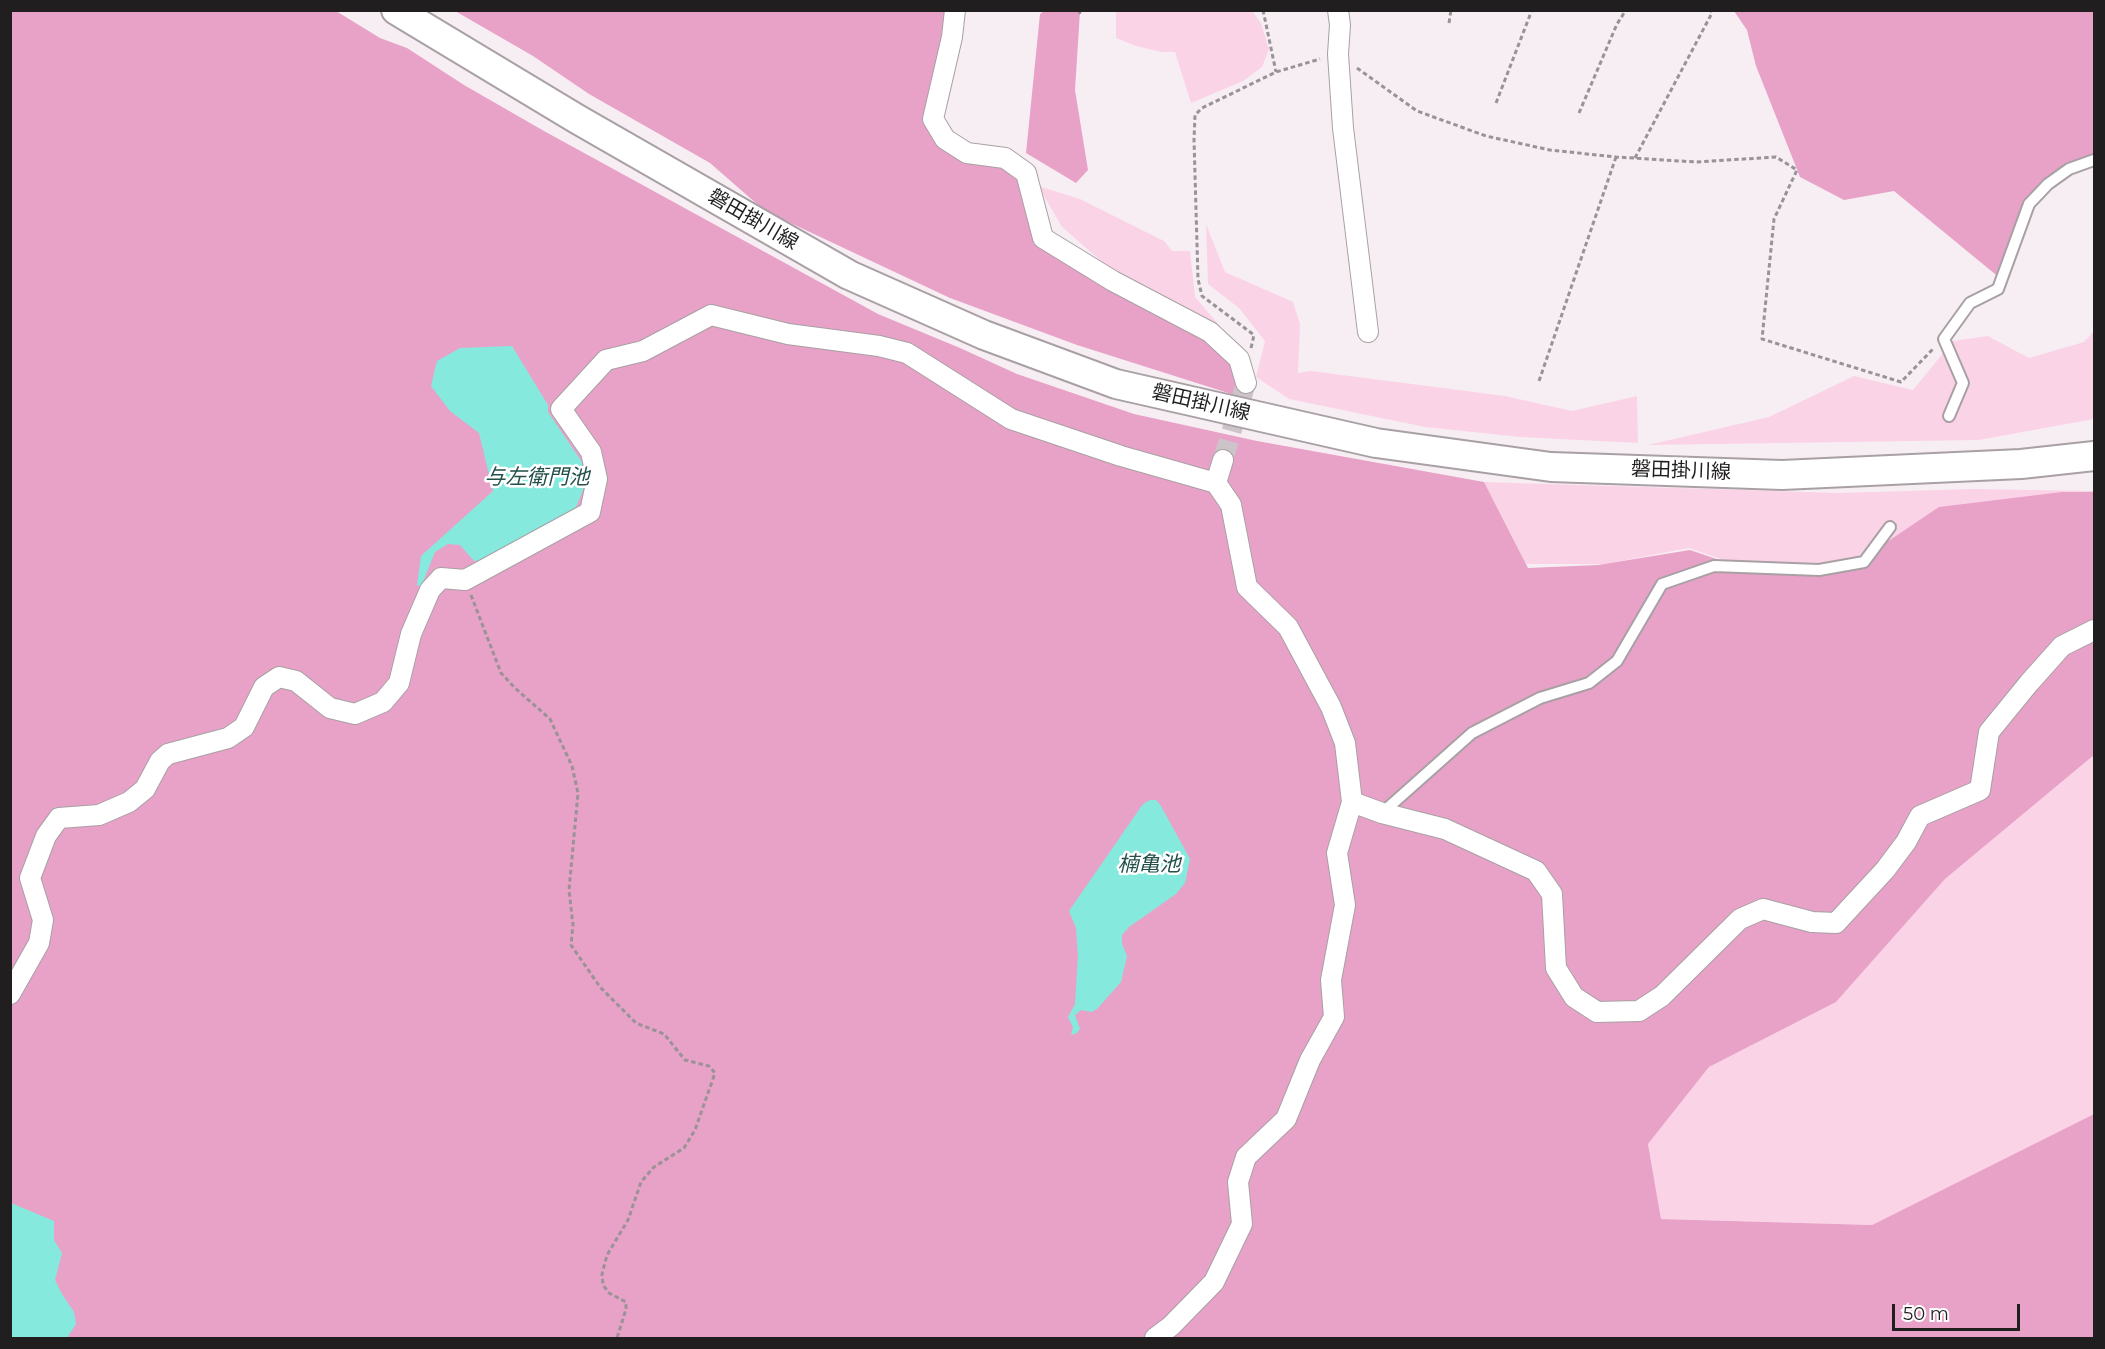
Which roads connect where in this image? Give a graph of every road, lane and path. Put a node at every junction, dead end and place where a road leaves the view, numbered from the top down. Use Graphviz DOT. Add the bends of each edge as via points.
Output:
graph roads {
  1 [pos="396,10"];
  2 [pos="955,10"];
  3 [pos="1263,10"];
  4 [pos="1338,10"];
  5 [pos="1451,10"];
  6 [pos="1532,10"];
  7 [pos="1626,10"];
  8 [pos="1711,10"];
  9 [pos="1449,23"];
  10 [pos="1338,54"];
  11 [pos="1276,72"];
  12 [pos="1496,103"];
  13 [pos="1579,114"];
  14 [pos="1616,157"];
  15 [pos="1635,158"];
  16 [pos="2094,159"];
  17 [pos="1368,332"];
  18 [pos="1944,339"];
  19 [pos="1245,381"];
  20 [pos="1539,381"];
  21 [pos="1949,416"];
  22 [pos="2094,449"];
  23 [pos="2094,456"];
  24 [pos="1222,460"];
  25 [pos="2094,463"];
  26 [pos="2021,464"];
  27 [pos="1216,483"];
  28 [pos="1890,527"];
  29 [pos="465,580"];
  30 [pos="2094,630"];
  31 [pos="1352,802"];
  32 [pos="1382,813"];
  33 [pos="10,994"];
  34 [pos="617,1338"];
  35 [pos="1155,1338"];
  1 -- 26 [label="main road, 磐田掛川線" via="849,275 984,335 1116,384 1376,443 1551,466 1782,475"];
  2 -- 19 [label="street" via="933,119 945,139 967,153 1005,158 1026,173 1043,238 1113,281 1210,332 1239,359"];
  3 -- 11 [label="path"];
  4 -- 10 [label="street"];
  5 -- 9 [label="path"];
  6 -- 12 [label="path"];
  7 -- 13 [label="path"];
  8 -- 15 [label="path" via="1713,13"];
  10 -- 11 [label="path"];
  10 -- 14 [label="path" via="1417,111 1486,136 1550,150"];
  10 -- 17 [label="street"];
  11 -- 19 [label="path" via="1195,115 1198,279 1202,296 1254,335"];
  14 -- 15 [label="path"];
  14 -- 20 [label="path"];
  15 -- 18 [label="path" via="1696,162 1776,157 1797,170 1774,219 1762,339 1901,382"];
  16 -- 18 [label="lane" via="2069,169 2029,204 1998,289 1971,303"];
  18 -- 21 [label="lane" via="1963,382"];
  22 -- 26 [label="main road"];
  23 -- 26 [label="main road, 磐田掛川線"];
  24 -- 27 [label="street"];
  25 -- 26 [label="main road"];
  27 -- 29 [label="street" via="1011,419 907,353 788,334 711,315 643,351 606,360 561,409 591,452 597,479 590,512"];
  27 -- 31 [label="street" via="1231,505 1247,587 1288,627 1331,707 1346,743"];
  28 -- 32 [label="lane" via="1864,562 1819,570 1714,566 1662,584 1617,661 1589,683 1540,698 1472,733"];
  29 -- 33 [label="street" via="441,578 430,590 411,634 399,683 383,702 355,714 330,708 296,681 279,677 264,687 244,727 228,738 168,754 160,761 146,789 129,802 99,814 59,818 46,836 30,878 43,920 39,943"];
  29 -- 34 [label="path" via="501,673 550,719 572,766 578,793 569,890 571,945 600,987 636,1023 664,1034 685,1060 709,1066 715,1073 695,1130 684,1148 654,1167 641,1182 628,1220 607,1255 603,1286 626,1302"];
  30 -- 32 [label="street" via="2062,646 1989,732 1980,790 1920,816 1885,870 1836,923 1812,922 1763,909 1740,919 1662,996 1639,1011 1597,1012 1574,997 1556,968 1552,894 1536,871 1445,829"];
  31 -- 32 [label="street"];
  31 -- 35 [label="street" via="1337,853 1345,905 1330,980 1334,1017 1310,1060 1286,1119 1246,1157 1238,1182 1242,1224 1214,1282"];
}
